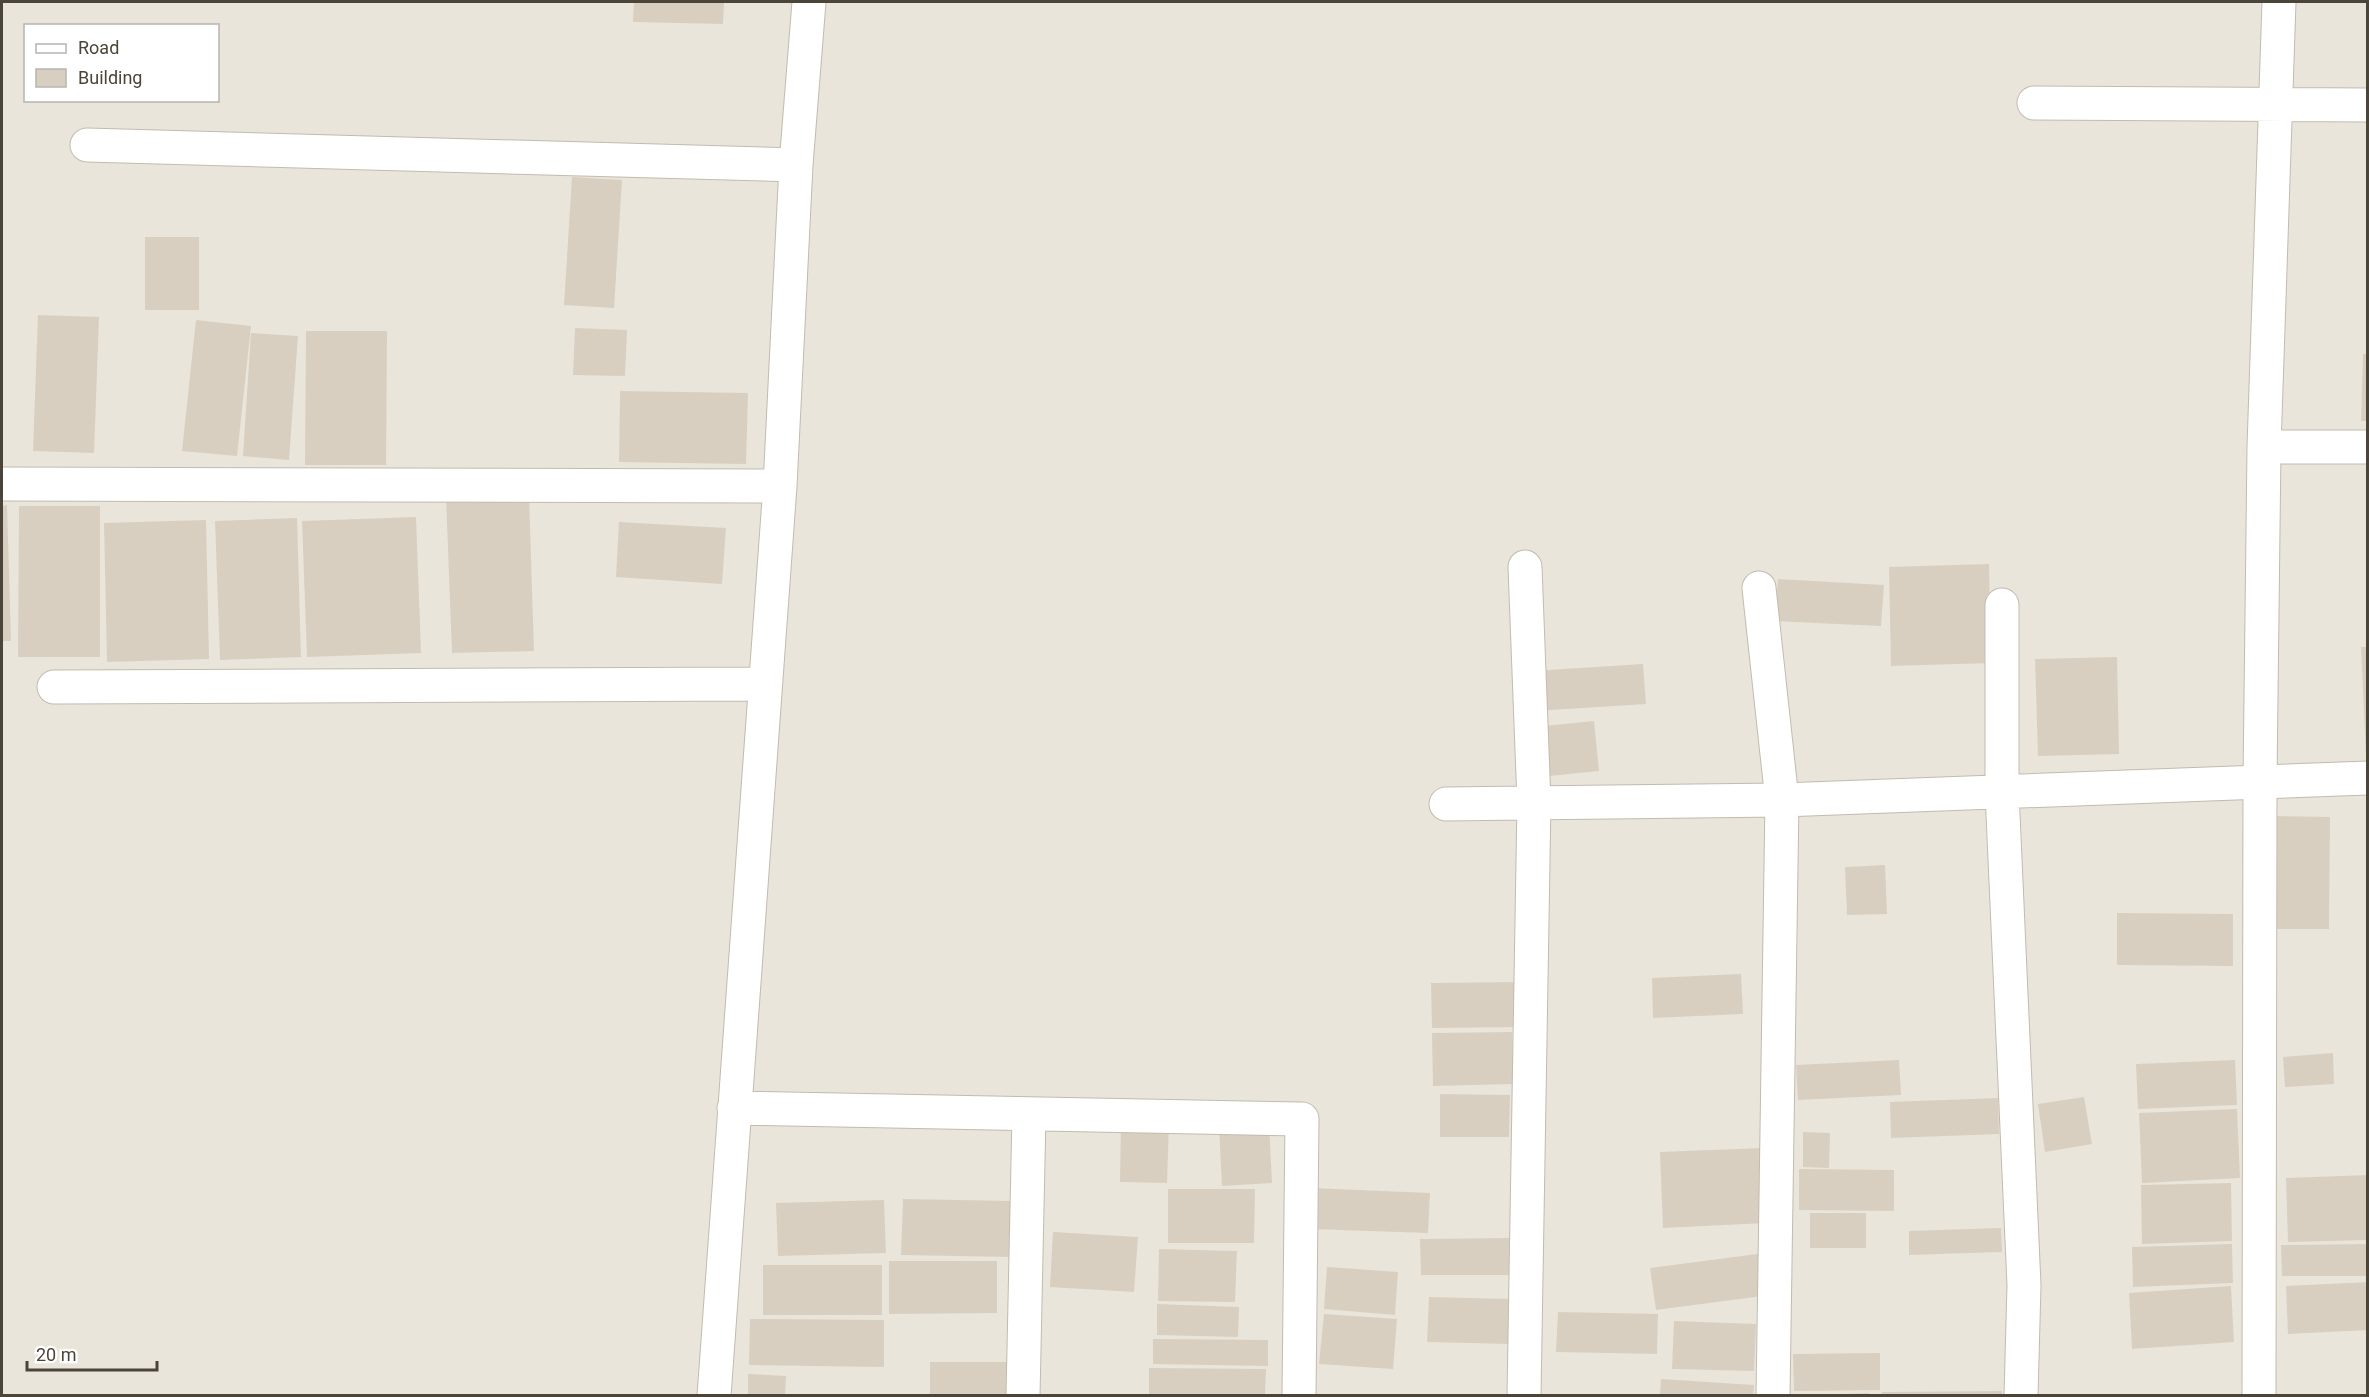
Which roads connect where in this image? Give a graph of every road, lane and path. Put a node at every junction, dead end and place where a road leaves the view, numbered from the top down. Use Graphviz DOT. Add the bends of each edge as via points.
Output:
graph roads {
  1 [pos="809,2"];
  2 [pos="2279,2"];
  3 [pos="2034,103"];
  4 [pos="2276,105"];
  5 [pos="2367,105"];
  6 [pos="87,145"];
  7 [pos="796,165"];
  8 [pos="2264,447"];
  9 [pos="2367,447"];
  10 [pos="2,484"];
  11 [pos="780,486"];
  12 [pos="1525,567"];
  13 [pos="1759,588"];
  14 [pos="2002,605"];
  15 [pos="764,684"];
  16 [pos="54,687"];
  17 [pos="2367,778"];
  18 [pos="2260,781"];
  19 [pos="2002,792"];
  20 [pos="1782,800"];
  21 [pos="1534,802"];
  22 [pos="1446,804"];
  23 [pos="734,1108"];
  24 [pos="1029,1114"];
  25 [pos="714,1395"];
  26 [pos="1023,1395"];
  27 [pos="1299,1395"];
  28 [pos="1524,1395"];
  29 [pos="1773,1395"];
  30 [pos="2021,1395"];
  31 [pos="2259,1395"];
  1 -- 7 [label="street"];
  2 -- 4 [label="street"];
  3 -- 4 [label="street"];
  4 -- 5 [label="street"];
  4 -- 8 [label="street"];
  6 -- 7 [label="street"];
  7 -- 11 [label="street"];
  8 -- 9 [label="street"];
  8 -- 18 [label="street"];
  10 -- 11 [label="street"];
  11 -- 15 [label="street"];
  12 -- 21 [label="street"];
  13 -- 20 [label="street"];
  14 -- 19 [label="street"];
  15 -- 16 [label="street"];
  15 -- 23 [label="street"];
  17 -- 18 [label="street"];
  18 -- 19 [label="street"];
  18 -- 31 [label="street"];
  19 -- 20 [label="street"];
  19 -- 30 [label="street" via="2024,1286"];
  20 -- 21 [label="street"];
  20 -- 29 [label="street"];
  21 -- 22 [label="street"];
  21 -- 28 [label="street"];
  23 -- 24 [label="street"];
  23 -- 25 [label="street"];
  24 -- 26 [label="street"];
  24 -- 27 [label="street" via="1302,1119"];
}
